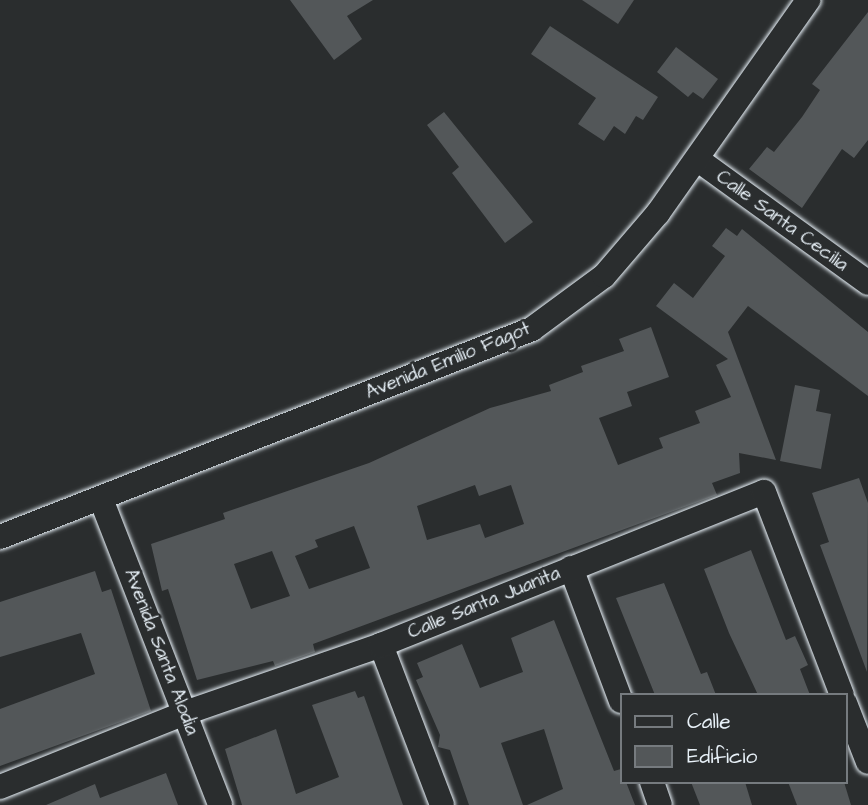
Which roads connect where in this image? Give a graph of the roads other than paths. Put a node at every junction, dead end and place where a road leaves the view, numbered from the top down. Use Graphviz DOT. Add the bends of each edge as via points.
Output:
graph roads {
  1 [pos="808,0"];
  2 [pos="697,159"];
  3 [pos="868,283"];
  4 [pos="101,499"];
  5 [pos="0,537"];
  6 [pos="571,568"];
  7 [pos="381,645"];
  8 [pos="841,693"];
  9 [pos="620,698"];
  10 [pos="847,708"];
  11 [pos="185,713"];
  12 [pos="868,762"];
  13 [pos="653,784"];
  14 [pos="0,787"];
  15 [pos="220,805"];
  16 [pos="442,805"];
  17 [pos="660,805"];
  1 -- 2 [label="street, Avenida Emilio Fagot"];
  2 -- 3 [label="street, Calle Santa Cecilia"];
  2 -- 4 [label="street, Avenida Emilio Fagot" via="604,276 532,329"];
  4 -- 5 [label="street, Avenida Emilio Fagot"];
  4 -- 11 [label="street, Avenida Santa Alodia"];
  6 -- 7 [label="street, Calle Santa Juanita"];
  6 -- 8 [label="street, Calle Santa Juanita" via="764,492"];
  6 -- 9 [label="street"];
  7 -- 11 [label="street, Calle Santa Juanita"];
  7 -- 16 [label="street"];
  10 -- 12 [label="street"];
  11 -- 14 [label="street, Calle Santa Juanita"];
  11 -- 15 [label="street, Avenida Santa Alodia"];
  13 -- 17 [label="street"];
}
